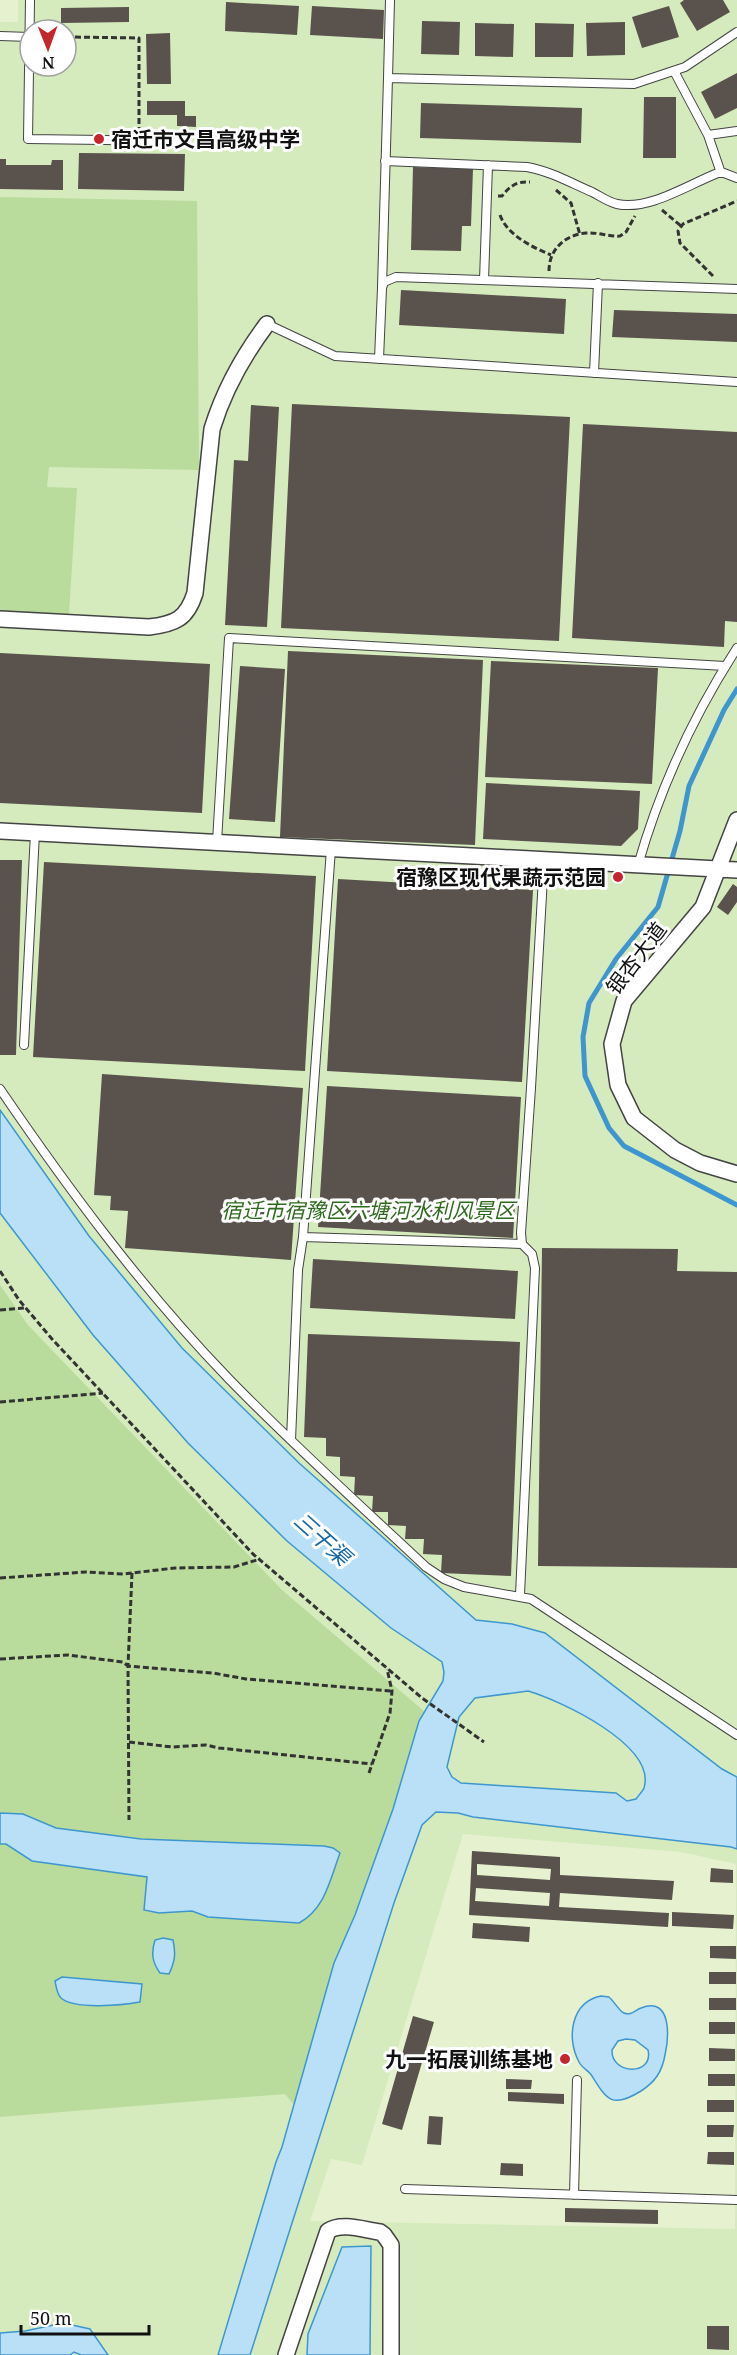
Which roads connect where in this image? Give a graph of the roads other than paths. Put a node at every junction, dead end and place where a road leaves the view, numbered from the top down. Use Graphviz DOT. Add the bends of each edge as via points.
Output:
graph roads {
  1 [pos="30,0"];
  2 [pos="390,0"];
  3 [pos="30,18"];
  4 [pos="737,32"];
  5 [pos="0,36"];
  6 [pos="18,37"];
  7 [pos="675,71"];
  8 [pos="29,78"];
  9 [pos="387,78"];
  10 [pos="737,131"];
  11 [pos="708,135"];
  12 [pos="180,141"];
  13 [pos="385,161"];
  14 [pos="489,165"];
  15 [pos="721,173"];
  16 [pos="737,178"];
  17 [pos="484,280"];
  18 [pos="598,283"];
  19 [pos="382,288"];
  20 [pos="737,289"];
  21 [pos="267,324"];
  22 [pos="380,359"];
  23 [pos="594,373"];
  24 [pos="737,382"];
  25 [pos="0,619"];
  26 [pos="737,648"];
  27 [pos="725,666"];
  28 [pos="737,820"];
  29 [pos="0,831"];
  30 [pos="35,833"];
  31 [pos="218,842"];
  32 [pos="331,849"];
  33 [pos="544,860"];
  34 [pos="638,864"];
  35 [pos="713,869"];
  36 [pos="737,870"];
  37 [pos="24,1045"];
  38 [pos="0,1089"];
  39 [pos="737,1174"];
  40 [pos="303,1237"];
  41 [pos="522,1244"];
  42 [pos="291,1440"];
  43 [pos="520,1595"];
  44 [pos="737,1735"];
  45 [pos="577,2080"];
  46 [pos="405,2189"];
  47 [pos="574,2194"];
  48 [pos="737,2200"];
  49 [pos="286,2355"];
  50 [pos="391,2355"];
  1 -- 3 [label="lane"];
  2 -- 9 [label="lane"];
  4 -- 7 [label="lane"];
  5 -- 6 [label="lane"];
  7 -- 9 [label="lane" via="634,84"];
  7 -- 11 [label="lane"];
  8 -- 12 [label="lane" via="28,139"];
  9 -- 13 [label="lane"];
  10 -- 11 [label="lane"];
  11 -- 15 [label="lane"];
  13 -- 14 [label="lane"];
  13 -- 19 [label="lane"];
  14 -- 15 [label="lane" via="538,169 616,204 651,201"];
  14 -- 17 [label="lane"];
  15 -- 16 [label="lane"];
  17 -- 18 [label="lane"];
  17 -- 19 [label="lane" via="396,277 384,282"];
  18 -- 20 [label="lane"];
  18 -- 23 [label="lane"];
  19 -- 22 [label="lane"];
  21 -- 22 [label="lane" via="335,356"];
  21 -- 25 [label="street" via="248,349 220,403 212,429 195,593 182,617 149,627"];
  22 -- 23 [label="lane"];
  23 -- 24 [label="lane"];
  26 -- 27 [label="lane"];
  27 -- 31 [label="lane" via="229,638"];
  27 -- 34 [label="lane" via="669,775"];
  28 -- 35 [label="street, 银杏大道"];
  29 -- 30 [label="street"];
  30 -- 31 [label="street"];
  30 -- 37 [label="lane"];
  31 -- 32 [label="street"];
  32 -- 33 [label="street"];
  32 -- 40 [label="lane"];
  33 -- 34 [label="street"];
  33 -- 41 [label="lane"];
  34 -- 35 [label="street"];
  35 -- 36 [label="street"];
  35 -- 39 [label="street, 银杏大道" via="702,907 624,1001 612,1044 618,1085 634,1118 675,1150 700,1163"];
  38 -- 42 [label="lane" via="59,1174 142,1281 227,1377"];
  40 -- 41 [label="lane"];
  40 -- 42 [label="lane" via="298,1270"];
  41 -- 43 [label="lane" via="532,1254 535,1268"];
  42 -- 43 [label="lane" via="426,1567 464,1587"];
  43 -- 44 [label="lane"];
  45 -- 47 [label="lane"];
  46 -- 47 [label="lane"];
  47 -- 48 [label="lane"];
  49 -- 50 [label="street" via="328,2231 344,2227 380,2232 391,2245"];
}
